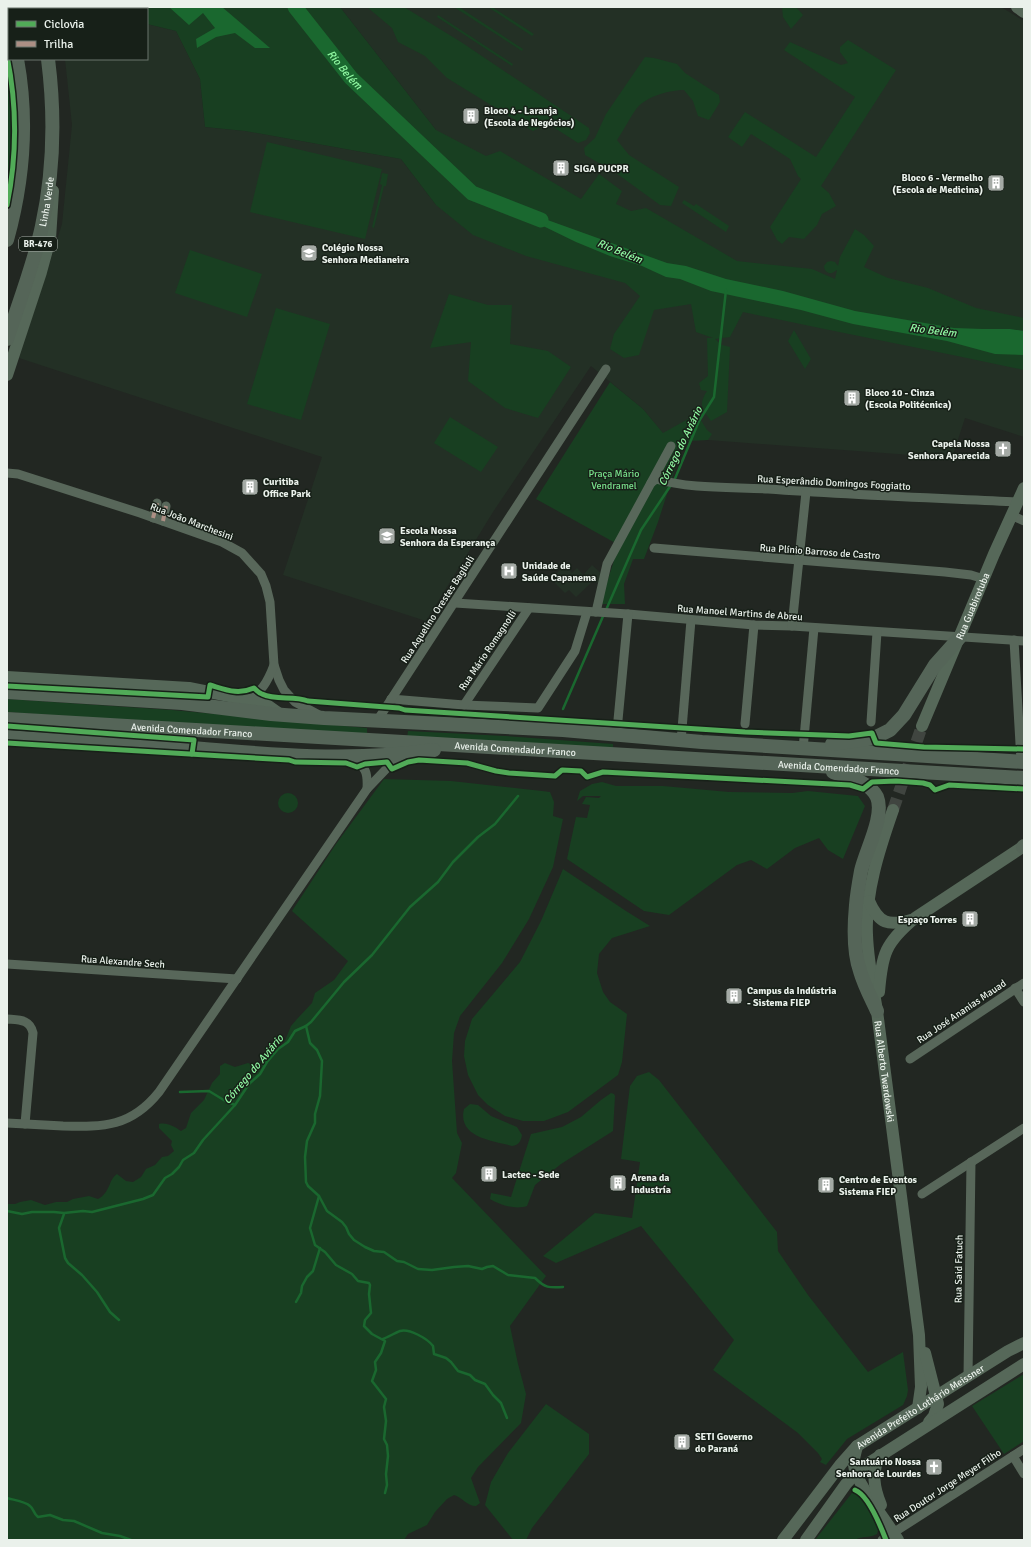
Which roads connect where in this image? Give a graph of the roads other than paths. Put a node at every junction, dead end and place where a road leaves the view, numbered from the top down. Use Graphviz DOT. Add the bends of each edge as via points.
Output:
graph roads {
  1 [pos="1017,7"];
  2 [pos="1024,12"];
  3 [pos="17,60"];
  4 [pos="48,60"];
  5 [pos="52,146"];
  6 [pos="7,240"];
  7 [pos="7,339"];
  8 [pos="606,369"];
  9 [pos="7,375"];
  10 [pos="671,446"];
  11 [pos="7,467"];
  12 [pos="7,473"];
  13 [pos="18,474"];
  14 [pos="651,483"];
  15 [pos="1024,488"];
  16 [pos="806,492"];
  17 [pos="1018,502"];
  18 [pos="1011,515"];
  19 [pos="153,518"];
  20 [pos="163,521"];
  21 [pos="1024,521"];
  22 [pos="654,548"];
  23 [pos="798,561"];
  24 [pos="984,579"];
  25 [pos="455,603"];
  26 [pos="529,608"];
  27 [pos="594,612"];
  28 [pos="625,614"];
  29 [pos="691,620"];
  30 [pos="754,625"];
  31 [pos="792,626"];
  32 [pos="814,628"];
  33 [pos="877,632"];
  34 [pos="960,637"];
  35 [pos="1014,640"];
  36 [pos="1024,641"];
  37 [pos="274,664"];
  38 [pos="7,677"];
  39 [pos="7,692"];
  40 [pos="249,699"];
  41 [pos="391,699"];
  42 [pos="464,705"];
  43 [pos="230,709"];
  44 [pos="281,714"];
  45 [pos="324,718"];
  46 [pos="7,719"];
  47 [pos="618,720"];
  48 [pos="377,721"];
  49 [pos="871,722"];
  50 [pos="745,724"];
  51 [pos="922,726"];
  52 [pos="227,732"];
  53 [pos="7,737"];
  54 [pos="681,741"];
  55 [pos="461,746"];
  56 [pos="809,749"];
  57 [pos="416,752"];
  58 [pos="302,755"];
  59 [pos="352,757"];
  60 [pos="1022,762"];
  61 [pos="815,766"];
  62 [pos="1024,778"];
  63 [pos="367,789"];
  64 [pos="893,810"];
  65 [pos="1024,846"];
  66 [pos="869,900"];
  67 [pos="915,918"];
  68 [pos="7,964"];
  69 [pos="237,979"];
  70 [pos="1024,983"];
  71 [pos="1016,988"];
  72 [pos="1024,1002"];
  73 [pos="877,1011"];
  74 [pos="7,1019"];
  75 [pos="910,1058"];
  76 [pos="7,1123"];
  77 [pos="25,1124"];
  78 [pos="1024,1128"];
  79 [pos="971,1162"];
  80 [pos="922,1194"];
  81 [pos="920,1334"];
  82 [pos="1024,1343"];
  83 [pos="1024,1364"];
  84 [pos="968,1377"];
  85 [pos="937,1396"];
  86 [pos="918,1408"];
  87 [pos="927,1425"];
  88 [pos="857,1446"];
  89 [pos="1024,1449"];
  90 [pos="880,1455"];
  91 [pos="1013,1456"];
  92 [pos="856,1472"];
  93 [pos="1024,1474"];
  94 [pos="787,1535"];
  95 [pos="896,1536"];
  96 [pos="803,1540"];
  97 [pos="806,1540"];
  98 [pos="882,1540"];
  1 -- 2 [label="main road"];
  3 -- 6 [label="highway, BR-476" via="22,108 22,160"];
  4 -- 5 [label="highway, Linha Verde / BR-476"];
  5 -- 7 [label="highway, Linha Verde / BR-476" via="42,226"];
  5 -- 9 [label="main road" via="53,204 50,239"];
  8 -- 25 [label="street, Rua Aquelino Orestes Baglioli"];
  10 -- 14 [label="street"];
  11 -- 13 [label="street, Rua João Marchesini"];
  12 -- 13 [label="street, Rua João Marchesini"];
  13 -- 19 [label="street, Rua João Marchesini"];
  14 -- 16 [label="street, Rua Esperândio Domingos Foggiatto" via="656,479 677,484"];
  14 -- 27 [label="street" via="607,564"];
  15 -- 17 [label="main road, Rua Guabirotuba"];
  16 -- 17 [label="street, Rua Esperândio Domingos Foggiatto"];
  16 -- 23 [label="street"];
  17 -- 18 [label="main road, Rua Guabirotuba"];
  18 -- 21 [label="street"];
  18 -- 24 [label="main road, Rua Guabirotuba"];
  19 -- 20 [label="street, Rua João Marchesini"];
  19 -- 20 [label="street" via="162,505"];
  20 -- 37 [label="street, Rua João Marchesini" via="222,542 242,553 261,574 270,602"];
  22 -- 23 [label="street, Rua Plínio Barroso de Castro"];
  23 -- 24 [label="street, Rua Plínio Barroso de Castro" via="945,572"];
  23 -- 31 [label="street"];
  24 -- 34 [label="main road, Rua Guabirotuba"];
  25 -- 26 [label="street, Rua Manoel Martins de Abreu"];
  25 -- 41 [label="street, Rua Aquelino Orestes Baglioli"];
  26 -- 27 [label="street, Rua Manoel Martins de Abreu"];
  26 -- 42 [label="street, Rua Mário Romagnolli"];
  27 -- 28 [label="street, Rua Manoel Martins de Abreu"];
  27 -- 42 [label="street" via="575,651 538,708"];
  28 -- 29 [label="street, Rua Manoel Martins de Abreu"];
  28 -- 47 [label="street"];
  29 -- 30 [label="street, Rua Manoel Martins de Abreu"];
  29 -- 54 [label="street"];
  30 -- 31 [label="street, Rua Manoel Martins de Abreu"];
  30 -- 50 [label="street"];
  31 -- 32 [label="street, Rua Manoel Martins de Abreu"];
  32 -- 33 [label="street, Rua Manoel Martins de Abreu"];
  32 -- 56 [label="street"];
  33 -- 34 [label="street, Rua Manoel Martins de Abreu"];
  33 -- 49 [label="street"];
  34 -- 35 [label="street, Rua Manoel Martins de Abreu"];
  34 -- 51 [label="main road, Rua Guabirotuba"];
  34 -- 56 [label="highway" via="935,665 904,715 890,730 874,738"];
  35 -- 36 [label="street, Rua Manoel Martins de Abreu"];
  35 -- 60 [label="street"];
  37 -- 40 [label="street, Rua João Marchesini" via="268,681 260,692"];
  37 -- 45 [label="street, Rua João Marchesini" via="279,680 291,698"];
  38 -- 40 [label="main road, Avenida Comendador Franco" via="189,688"];
  39 -- 43 [label="highway, Avenida Comendador Franco" via="182,703"];
  40 -- 43 [label="street, Rua João Marchesini"];
  40 -- 44 [label="main road, Avenida Comendador Franco" via="264,703"];
  41 -- 42 [label="street"];
  41 -- 48 [label="street, Rua Aquelino Orestes Baglioli"];
  43 -- 44 [label="highway, Avenida Comendador Franco"];
  44 -- 45 [label="highway, Avenida Comendador Franco"];
  45 -- 48 [label="highway, Avenida Comendador Franco"];
  46 -- 52 [label="highway, Avenida Comendador Franco"];
  48 -- 54 [label="highway, Avenida Comendador Franco" via="576,731"];
  52 -- 55 [label="highway, Avenida Comendador Franco"];
  52 -- 58 [label="highway" via="282,745"];
  53 -- 58 [label="highway" via="250,754"];
  54 -- 56 [label="highway, Avenida Comendador Franco"];
  55 -- 57 [label="highway"];
  55 -- 61 [label="highway, Avenida Comendador Franco"];
  56 -- 60 [label="highway, Avenida Comendador Franco"];
  57 -- 59 [label="highway"];
  57 -- 63 [label="street" via="389,766"];
  58 -- 59 [label="highway"];
  59 -- 63 [label="street" via="366,771"];
  61 -- 62 [label="highway, Avenida Comendador Franco"];
  61 -- 73 [label="highway" via="858,781 867,786 877,798 878,815 861,871 855,922 856,956"];
  63 -- 69 [label="street"];
  64 -- 66 [label="main road, Rua Alberto Twardowski"];
  65 -- 67 [label="main road"];
  66 -- 67 [label="main road" via="878,917 886,923 894,924"];
  66 -- 73 [label="main road, Rua Alberto Twardowski" via="868,950"];
  67 -- 73 [label="main road" via="894,937 883,957"];
  68 -- 69 [label="street, Rua Alexandre Sech"];
  69 -- 77 [label="street" via="159,1092 140,1112 121,1122 100,1126"];
  70 -- 71 [label="street, Rua José Ananias Mauad"];
  71 -- 72 [label="street"];
  71 -- 75 [label="street, Rua José Ananias Mauad"];
  73 -- 81 [label="main road, Rua Alberto Twardowski"];
  74 -- 77 [label="street" via="30,1024 34,1038"];
  76 -- 77 [label="street"];
  78 -- 79 [label="street"];
  79 -- 80 [label="street"];
  79 -- 84 [label="street, Rua Said Fatuch"];
  81 -- 85 [label="main road, Rua Alberto Twardowski"];
  81 -- 86 [label="main road, Rua Alberto Twardowski" via="921,1393"];
  82 -- 84 [label="main road, Avenida Prefeito Lothário Meissner"];
  83 -- 87 [label="main road, Avenida Prefeito Lothário Meissner"];
  84 -- 85 [label="main road, Avenida Prefeito Lothário Meissner"];
  85 -- 86 [label="main road, Avenida Prefeito Lothário Meissner"];
  85 -- 87 [label="main road" via="936,1410"];
  86 -- 88 [label="main road, Avenida Prefeito Lothário Meissner"];
  87 -- 90 [label="main road, Avenida Prefeito Lothário Meissner"];
  88 -- 92 [label="main road" via="854,1457"];
  88 -- 94 [label="main road, Avenida Prefeito Lothário Meissner"];
  89 -- 91 [label="street, Rua Doutor Jorge Meyer Filho"];
  90 -- 92 [label="main road, Avenida Prefeito Lothário Meissner"];
  90 -- 95 [label="main road" via="874,1470 874,1484"];
  91 -- 93 [label="street"];
  91 -- 95 [label="street, Rua Doutor Jorge Meyer Filho"];
  92 -- 95 [label="main road" via="860,1483"];
  92 -- 97 [label="main road, Avenida Prefeito Lothário Meissner"];
  94 -- 96 [label="main road"];
  95 -- 98 [label="street, Rua Doutor Jorge Meyer Filho"];
}
